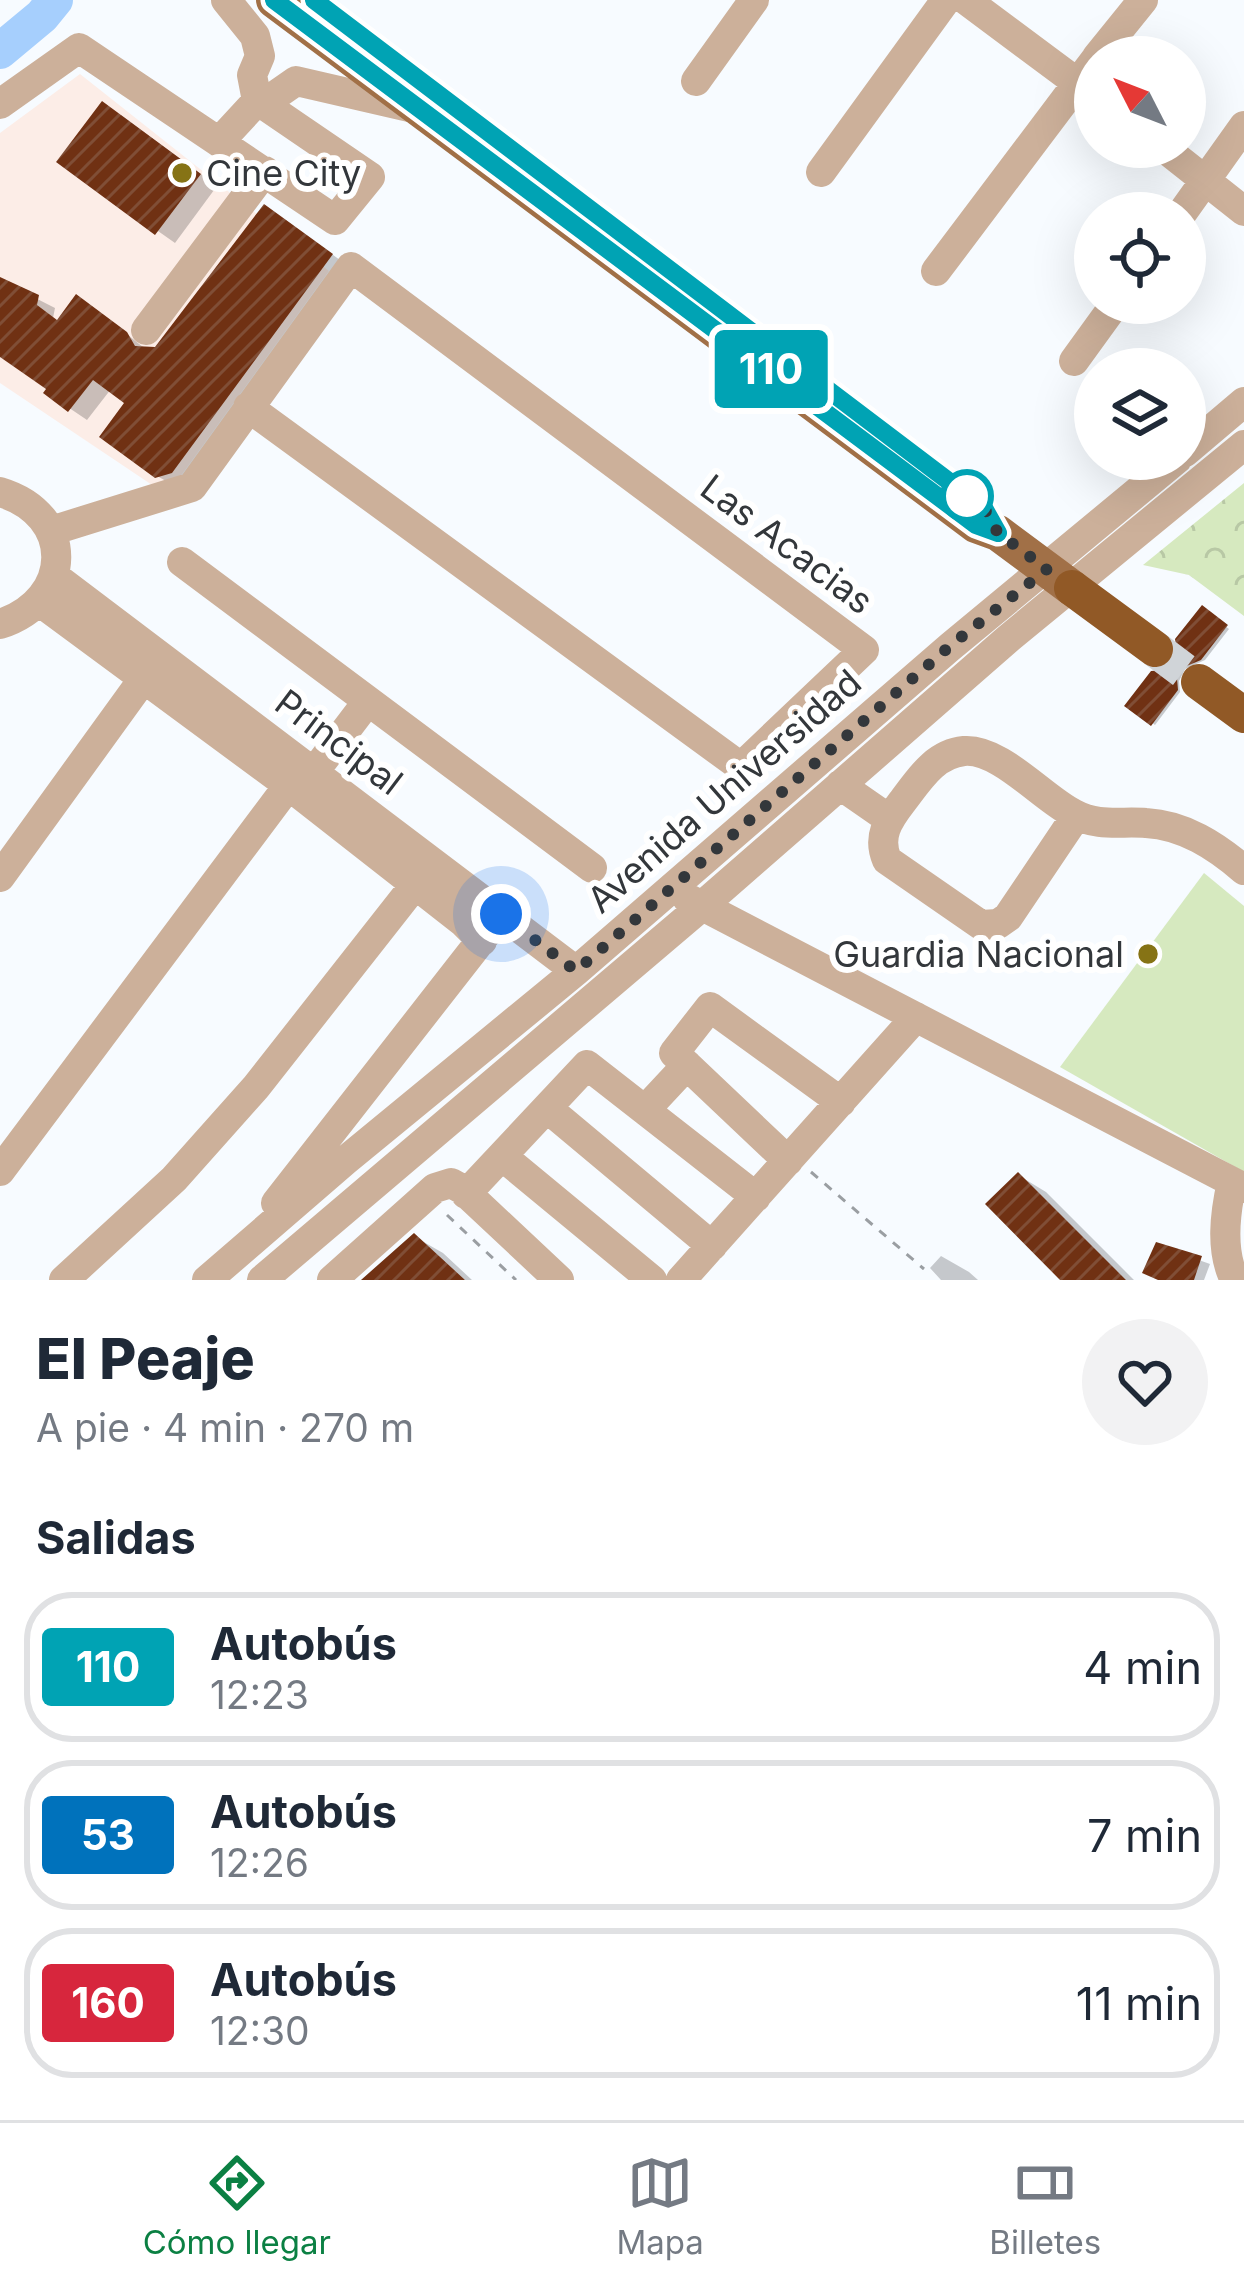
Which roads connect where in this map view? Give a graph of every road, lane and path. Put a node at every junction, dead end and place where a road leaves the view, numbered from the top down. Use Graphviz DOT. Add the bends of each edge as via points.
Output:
graph roads {
  1 [pos="226,0"];
  2 [pos="274,0"];
  3 [pos="314,0"];
  4 [pos="754,0"];
  5 [pos="946,0"];
  6 [pos="966,0"];
  7 [pos="1143,0"];
  8 [pos="1118,36"];
  9 [pos="1074,64"];
  10 [pos="696,80"];
  11 [pos="1074,96"];
  12 [pos="260,103"];
  13 [pos="0,104"];
  14 [pos="423,111"];
  15 [pos="1244,126"];
  16 [pos="220,141"];
  17 [pos="1191,168"];
  18 [pos="265,171"];
  19 [pos="821,172"];
  20 [pos="1207,180"];
  21 [pos="1198,192"];
  22 [pos="1244,211"];
  23 [pos="936,271"];
  24 [pos="1100,324"];
  25 [pos="146,330"];
  26 [pos="1073,361"];
  27 [pos="1244,402"];
  28 [pos="248,407"];
  29 [pos="1206,434"];
  30 [pos="1244,445"];
  31 [pos="1156,480"];
  32 [pos="0,492"];
  33 [pos="51,531"];
  34 [pos="998,533"];
  35 [pos="182,562"];
  36 [pos="1059,578"];
  37 [pos="47,589"];
  38 [pos="0,624"];
  39 [pos="1155,649"];
  40 [pos="153,666"];
  41 [pos="1199,682"];
  42 [pos="368,701"];
  43 [pos="1244,715"];
  44 [pos="302,774"];
  45 [pos="840,785"];
  46 [pos="1076,816"];
  47 [pos="889,819"];
  48 [pos="592,868"];
  49 [pos="1244,871"];
  50 [pos="0,877"];
  51 [pos="414,886"];
  52 [pos="672,888"];
  53 [pos="702,906"];
  54 [pos="501,914"];
  55 [pos="482,941"];
  56 [pos="576,971"];
  57 [pos="916,1018"];
  58 [pos="687,1065"];
  59 [pos="841,1102"];
  60 [pos="547,1108"];
  61 [pos="645,1110"];
  62 [pos="502,1156"];
  63 [pos="796,1164"];
  64 [pos="0,1171"];
  65 [pos="1238,1185"];
  66 [pos="756,1197"];
  67 [pos="452,1201"];
  68 [pos="712,1246"];
  69 [pos="233,1257"];
  70 [pos="924,1269"];
  71 [pos="64,1280"];
  72 [pos="207,1280"];
  73 [pos="262,1280"];
  74 [pos="332,1280"];
  75 [pos="516,1280"];
  76 [pos="559,1280"];
  77 [pos="652,1280"];
  78 [pos="682,1280"];
  79 [pos="1235,1280"];
  1 -- 12 [label="street" via="255,37"];
  2 -- 14 [label="main road"];
  3 -- 34 [label="main road" via="984,508"];
  4 -- 10 [label="street"];
  5 -- 19 [label="street"];
  6 -- 9 [label="street"];
  7 -- 8 [label="street"];
  11 -- 23 [label="street"];
  12 -- 14 [label="street" via="296,81"];
  12 -- 16 [label="street"];
  12 -- 18 [label="street" via="370,177 335,220"];
  13 -- 16 [label="street" via="79,48"];
  14 -- 34 [label="main road" via="976,525"];
  15 -- 20 [label="street"];
  16 -- 18 [label="street"];
  17 -- 20 [label="street"];
  18 -- 25 [label="street"];
  20 -- 21 [label="street"];
  20 -- 22 [label="street"];
  24 -- 26 [label="street"];
  27 -- 29 [label="street"];
  28 -- 28 [label="street, Las Acacias" via="351,268 864,650 741,766"];
  28 -- 33 [label="street, Las Acacias" via="192,487"];
  30 -- 36 [label="street"];
  31 -- 36 [label="street"];
  32 -- 33 [label="street" via="38,512"];
  33 -- 37 [label="street" via="56,553"];
  34 -- 36 [label="main road"];
  35 -- 42 [label="street"];
  36 -- 39 [label="highway"];
  36 -- 45 [label="street, Avenida Universidad"];
  36 -- 52 [label="street, Avenida Universidad" via="950,646"];
  37 -- 38 [label="street" via="22,616"];
  37 -- 40 [label="street, Principal"];
  40 -- 44 [label="street, Principal"];
  40 -- 50 [label="street"];
  41 -- 43 [label="highway"];
  42 -- 44 [label="street"];
  42 -- 48 [label="street"];
  44 -- 51 [label="street, Principal"];
  44 -- 54 [label="street, Principal"];
  44 -- 64 [label="street"];
  45 -- 47 [label="street"];
  45 -- 53 [label="street, Avenida Universidad"];
  46 -- 47 [label="street" via="983,752 961,751 926,770"];
  46 -- 47 [label="street" via="1008,916 981,925 887,860"];
  46 -- 49 [label="street" via="1173,827"];
  51 -- 55 [label="street, Principal"];
  51 -- 71 [label="street" via="256,1087 174,1179"];
  52 -- 53 [label="street"];
  52 -- 56 [label="street, Avenida Universidad"];
  53 -- 57 [label="street"];
  53 -- 73 [label="street, Avenida Universidad"];
  54 -- 55 [label="street, Avenida Universidad"];
  54 -- 56 [label="street, Principal"];
  55 -- 69 [label="street, Avenida Universidad"];
  56 -- 69 [label="street, Avenida Universidad"];
  57 -- 59 [label="street"];
  57 -- 65 [label="street"];
  58 -- 59 [label="street" via="674,1053 710,1007"];
  58 -- 61 [label="street"];
  58 -- 63 [label="street"];
  59 -- 63 [label="street"];
  60 -- 61 [label="street" via="587,1065"];
  60 -- 62 [label="street"];
  60 -- 68 [label="street"];
  61 -- 66 [label="street"];
  62 -- 67 [label="street"];
  62 -- 77 [label="street"];
  63 -- 66 [label="street"];
  63 -- 70 [label="path"];
  65 -- 79 [label="street" via="1225,1218"];
  66 -- 68 [label="street"];
  67 -- 74 [label="street" via="457,1185 440,1185"];
  67 -- 75 [label="path"];
  67 -- 76 [label="street"];
  68 -- 78 [label="street"];
  69 -- 72 [label="street, Avenida Universidad"];
}
